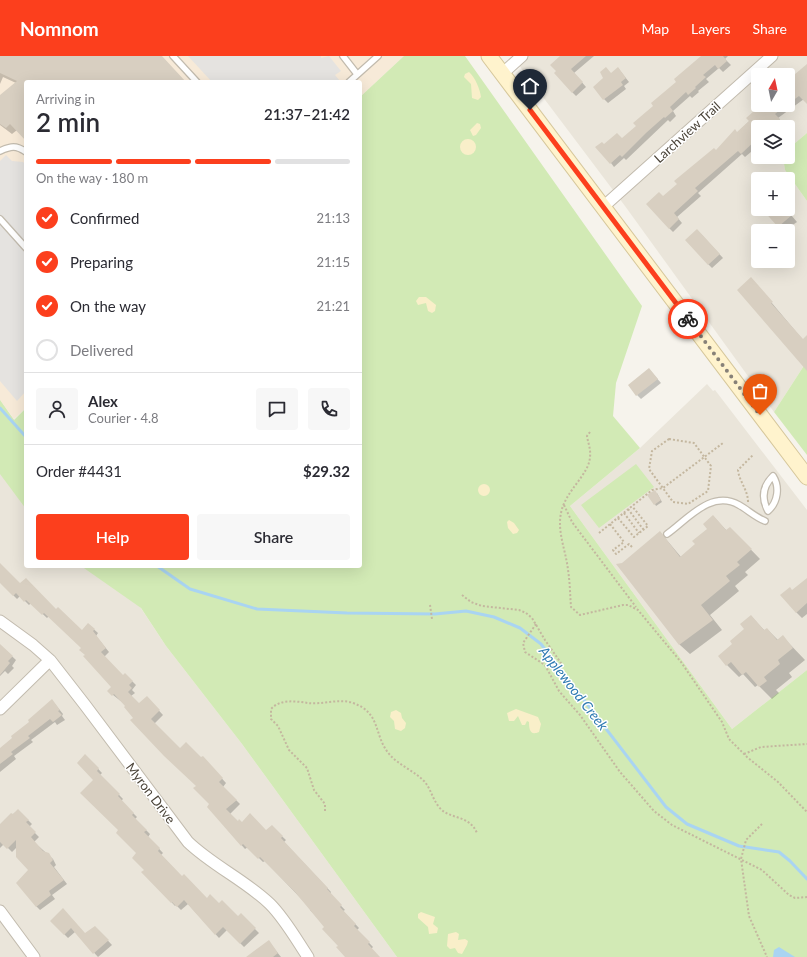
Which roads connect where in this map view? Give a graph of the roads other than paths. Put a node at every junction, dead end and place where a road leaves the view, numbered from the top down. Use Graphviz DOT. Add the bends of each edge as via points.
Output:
graph roads {
  1 [pos="173,56"];
  2 [pos="343,56"];
  3 [pos="378,56"];
  4 [pos="489,56"];
  5 [pos="522,56"];
  6 [pos="772,56"];
  7 [pos="503,73"];
  8 [pos="357,74"];
  9 [pos="195,80"];
  10 [pos="351,80"];
  11 [pos="0,151"];
  12 [pos="24,151"];
  13 [pos="603,207"];
  14 [pos="0,219"];
  15 [pos="24,246"];
  16 [pos="773,476"];
  17 [pos="807,477"];
  18 [pos="765,521"];
  19 [pos="667,534"];
  20 [pos="0,621"];
  21 [pos="50,660"];
  22 [pos="0,709"];
  23 [pos="0,911"];
  24 [pos="34,957"];
  25 [pos="308,957"];
  1 -- 9 [label="lane"];
  2 -- 8 [label="lane"];
  3 -- 8 [label="lane"];
  4 -- 7 [label="main road"];
  5 -- 7 [label="street"];
  6 -- 13 [label="street, Larchview Trail"];
  7 -- 13 [label="main road"];
  8 -- 10 [label="lane"];
  11 -- 12 [label="lane" via="11,146"];
  13 -- 17 [label="main road"];
  14 -- 15 [label="lane"];
  16 -- 16 [label="lane" via="764,490 764,504 768,511 777,493"];
  18 -- 19 [label="lane" via="738,504 727,500 714,501 695,510"];
  20 -- 21 [label="street, Myron Drive"];
  21 -- 22 [label="street"];
  21 -- 25 [label="street, Myron Drive" via="188,842 270,904"];
  23 -- 24 [label="street"];
}
